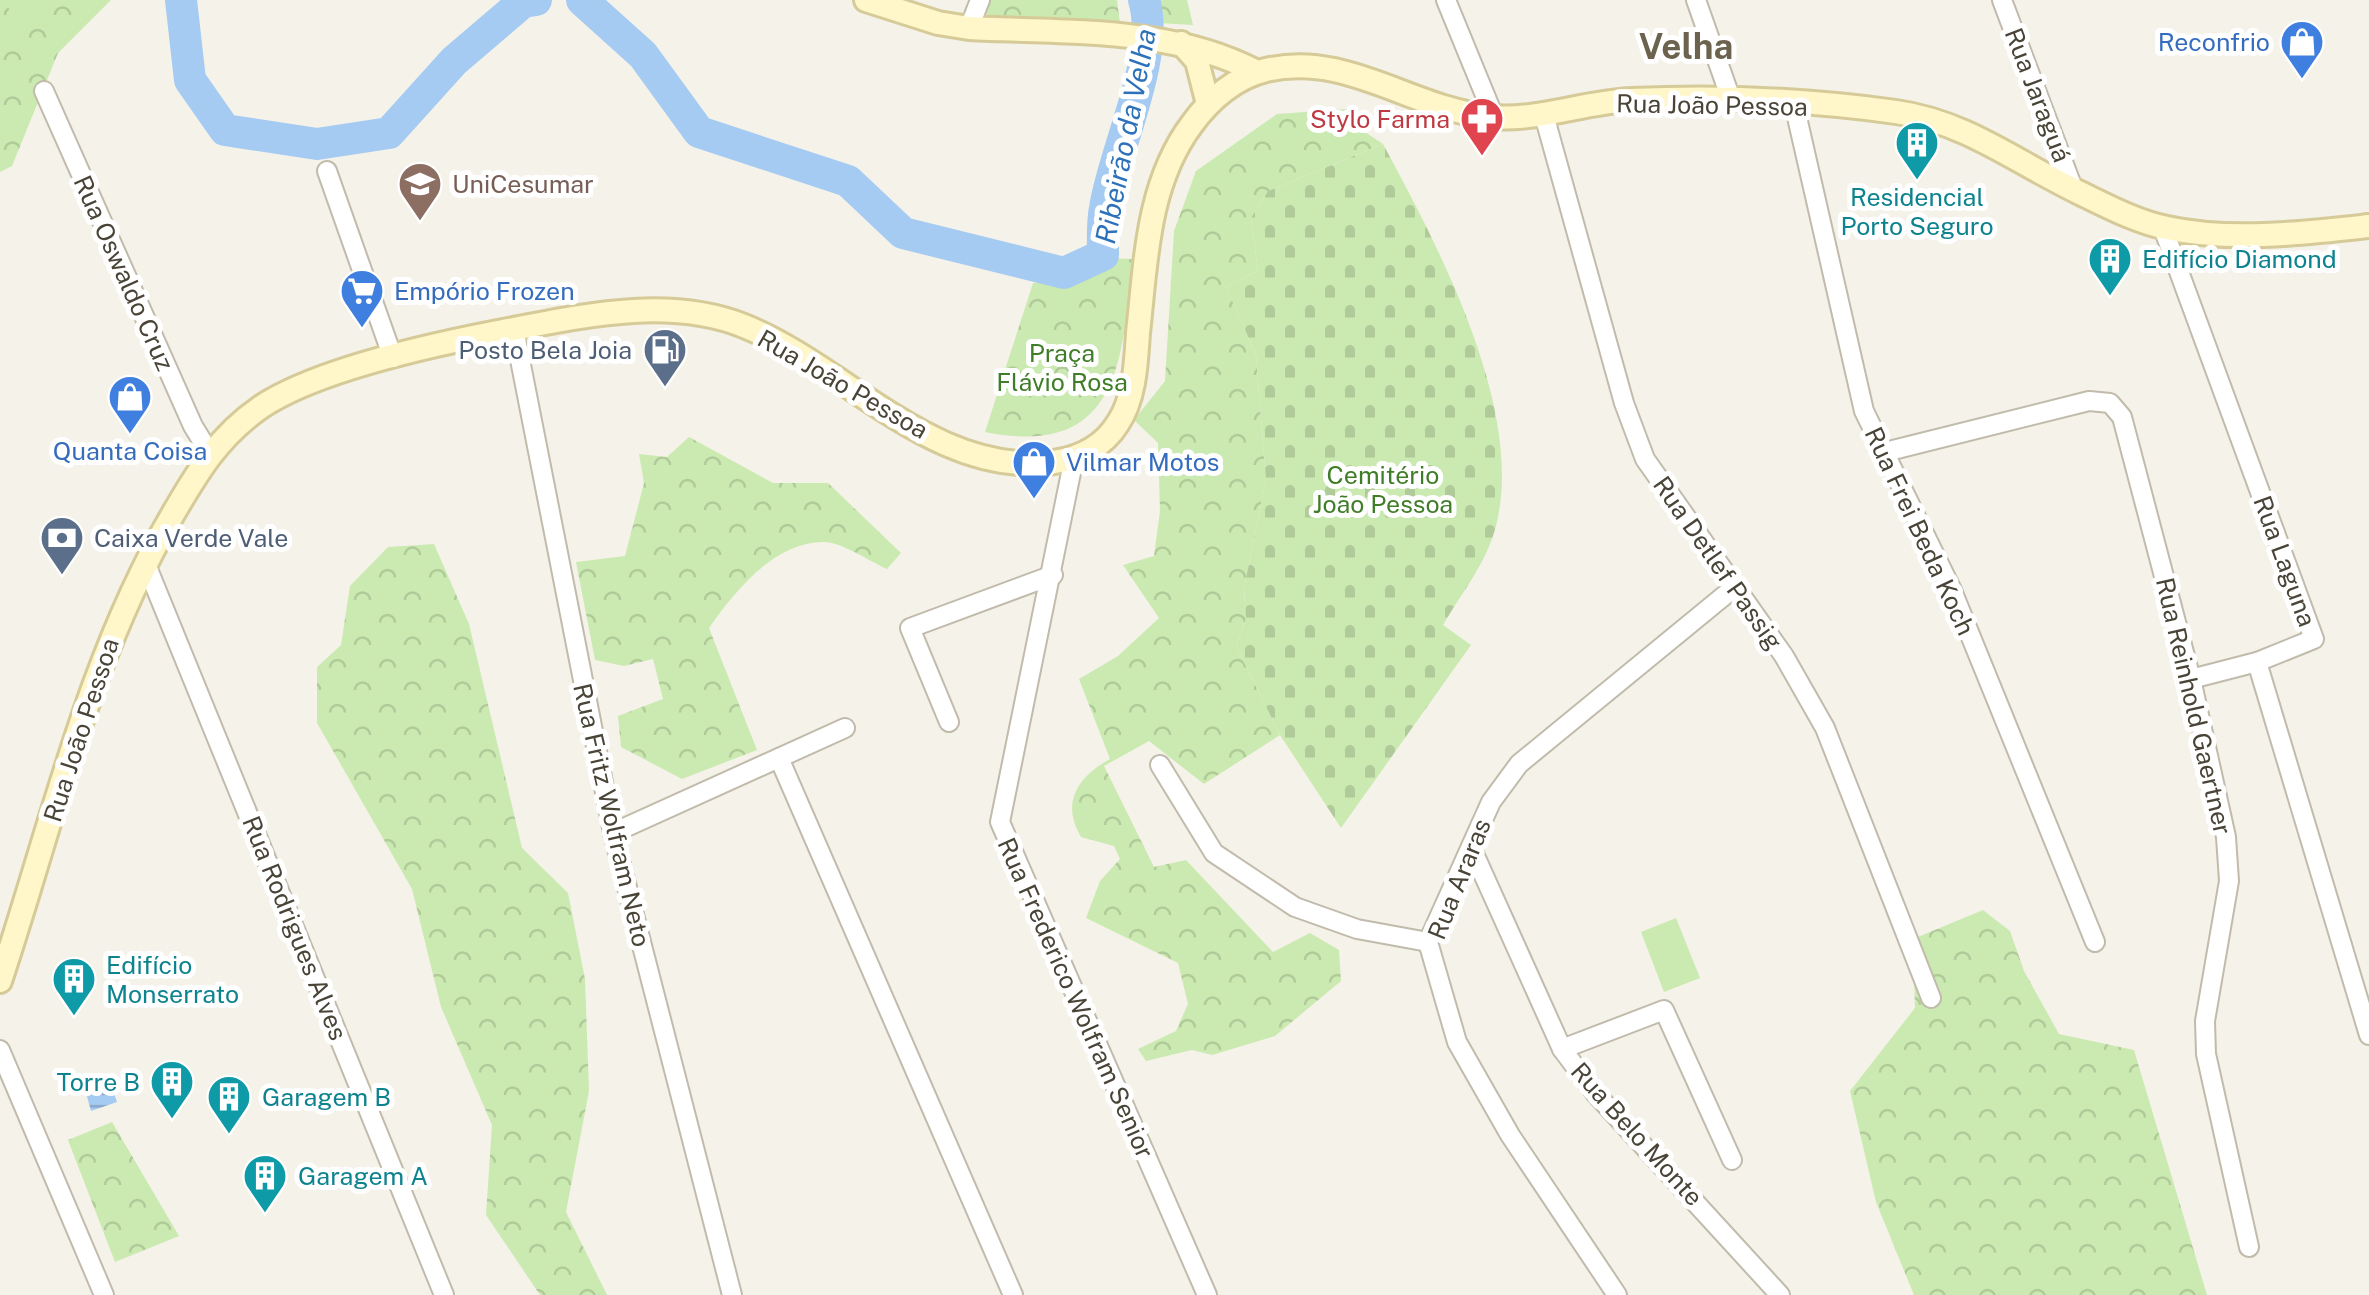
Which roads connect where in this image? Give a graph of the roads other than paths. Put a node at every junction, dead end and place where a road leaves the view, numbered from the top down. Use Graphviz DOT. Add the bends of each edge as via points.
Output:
graph roads {
  1 [pos="866,0"];
  2 [pos="980,0"];
  3 [pos="1446,0"];
  4 [pos="1696,0"];
  5 [pos="2002,0"];
  6 [pos="968,28"];
  7 [pos="1186,48"];
  8 [pos="1240,73"];
  9 [pos="44,91"];
  10 [pos="1212,100"];
  11 [pos="1732,102"];
  12 [pos="1794,104"];
  13 [pos="1544,115"];
  14 [pos="1494,117"];
  15 [pos="326,172"];
  16 [pos="2074,191"];
  17 [pos="2369,226"];
  18 [pos="2163,228"];
  19 [pos="514,329"];
  20 [pos="394,358"];
  21 [pos="209,452"];
  22 [pos="1881,453"];
  23 [pos="1074,458"];
  24 [pos="145,562"];
  25 [pos="1053,575"];
  26 [pos="1736,586"];
  27 [pos="2257,662"];
  28 [pos="2191,679"];
  29 [pos="949,722"];
  30 [pos="845,728"];
  31 [pos="779,758"];
  32 [pos="1160,765"];
  33 [pos="613,833"];
  34 [pos="1471,847"];
  35 [pos="1428,942"];
  36 [pos="2096,942"];
  37 [pos="0,981"];
  38 [pos="1931,998"];
  39 [pos="2369,1035"];
  40 [pos="1562,1049"];
  41 [pos="0,1050"];
  42 [pos="1732,1160"];
  43 [pos="2249,1247"];
  44 [pos="104,1295"];
  45 [pos="444,1295"];
  46 [pos="732,1295"];
  47 [pos="1013,1295"];
  48 [pos="1208,1295"];
  49 [pos="1616,1295"];
  50 [pos="1780,1295"];
  1 -- 6 [label="main road"];
  2 -- 6 [label="street"];
  3 -- 14 [label="street"];
  4 -- 11 [label="street"];
  5 -- 16 [label="street, Rua Jaraguá"];
  6 -- 7 [label="main road" via="1110,36"];
  7 -- 8 [label="main road"];
  7 -- 8 [label="main road"];
  7 -- 10 [label="main road"];
  8 -- 10 [label="main road, Rua João Pessoa"];
  8 -- 14 [label="main road, Rua João Pessoa" via="1303,65 1349,71 1444,108"];
  9 -- 21 [label="street, Rua Oswaldo Cruz"];
  10 -- 23 [label="main road, Rua João Pessoa" via="1176,148 1158,192 1129,400 1117,426"];
  11 -- 12 [label="main road, Rua João Pessoa"];
  11 -- 13 [label="main road, Rua João Pessoa" via="1622,100"];
  12 -- 16 [label="main road, Rua João Pessoa" via="1925,117 2003,147"];
  12 -- 22 [label="street, Rua Frei Beda Koch" via="1864,411"];
  13 -- 14 [label="main road, Rua João Pessoa"];
  13 -- 26 [label="street, Rua Detlef Passig" via="1645,459"];
  15 -- 20 [label="street"];
  16 -- 18 [label="main road, Rua João Pessoa"];
  17 -- 18 [label="main road, Rua João Pessoa" via="2222,234"];
  18 -- 27 [label="street, Rua Laguna" via="2314,639"];
  19 -- 20 [label="main road, Rua João Pessoa"];
  19 -- 23 [label="main road, Rua João Pessoa" via="595,314 696,314 743,326 948,444 1013,462"];
  19 -- 33 [label="street, Rua Fritz Wolfram Neto"];
  20 -- 21 [label="main road, Rua João Pessoa" via="286,392"];
  21 -- 24 [label="main road, Rua João Pessoa"];
  22 -- 28 [label="street, Rua Reinhold Gaertner" via="2089,401 2110,403 2122,417"];
  22 -- 36 [label="street, Rua Frei Beda Koch" via="1951,588"];
  23 -- 25 [label="street, Rua Frederico Wolfram Senior"];
  24 -- 37 [label="main road, Rua João Pessoa" via="95,673"];
  24 -- 45 [label="street, Rua Rodrigues Alves"];
  25 -- 29 [label="street" via="910,628"];
  25 -- 48 [label="street, Rua Frederico Wolfram Senior" via="1000,822"];
  26 -- 34 [label="street, Rua Araras" via="1518,764"];
  26 -- 38 [label="street, Rua Detlef Passig" via="1825,728"];
  27 -- 28 [label="street"];
  27 -- 39 [label="street"];
  28 -- 43 [label="street, Rua Reinhold Gaertner" via="2226,837 2229,881 2205,1021 2206,1054"];
  30 -- 31 [label="street"];
  31 -- 33 [label="street"];
  31 -- 47 [label="street"];
  32 -- 35 [label="street" via="1214,853 1294,907 1357,929"];
  33 -- 46 [label="street, Rua Fritz Wolfram Neto"];
  34 -- 35 [label="street, Rua Araras"];
  34 -- 40 [label="street, Rua Belo Monte"];
  35 -- 49 [label="street, Rua Araras" via="1457,1042"];
  40 -- 42 [label="street" via="1664,1010"];
  40 -- 50 [label="street, Rua Belo Monte"];
  41 -- 44 [label="street"];
}
